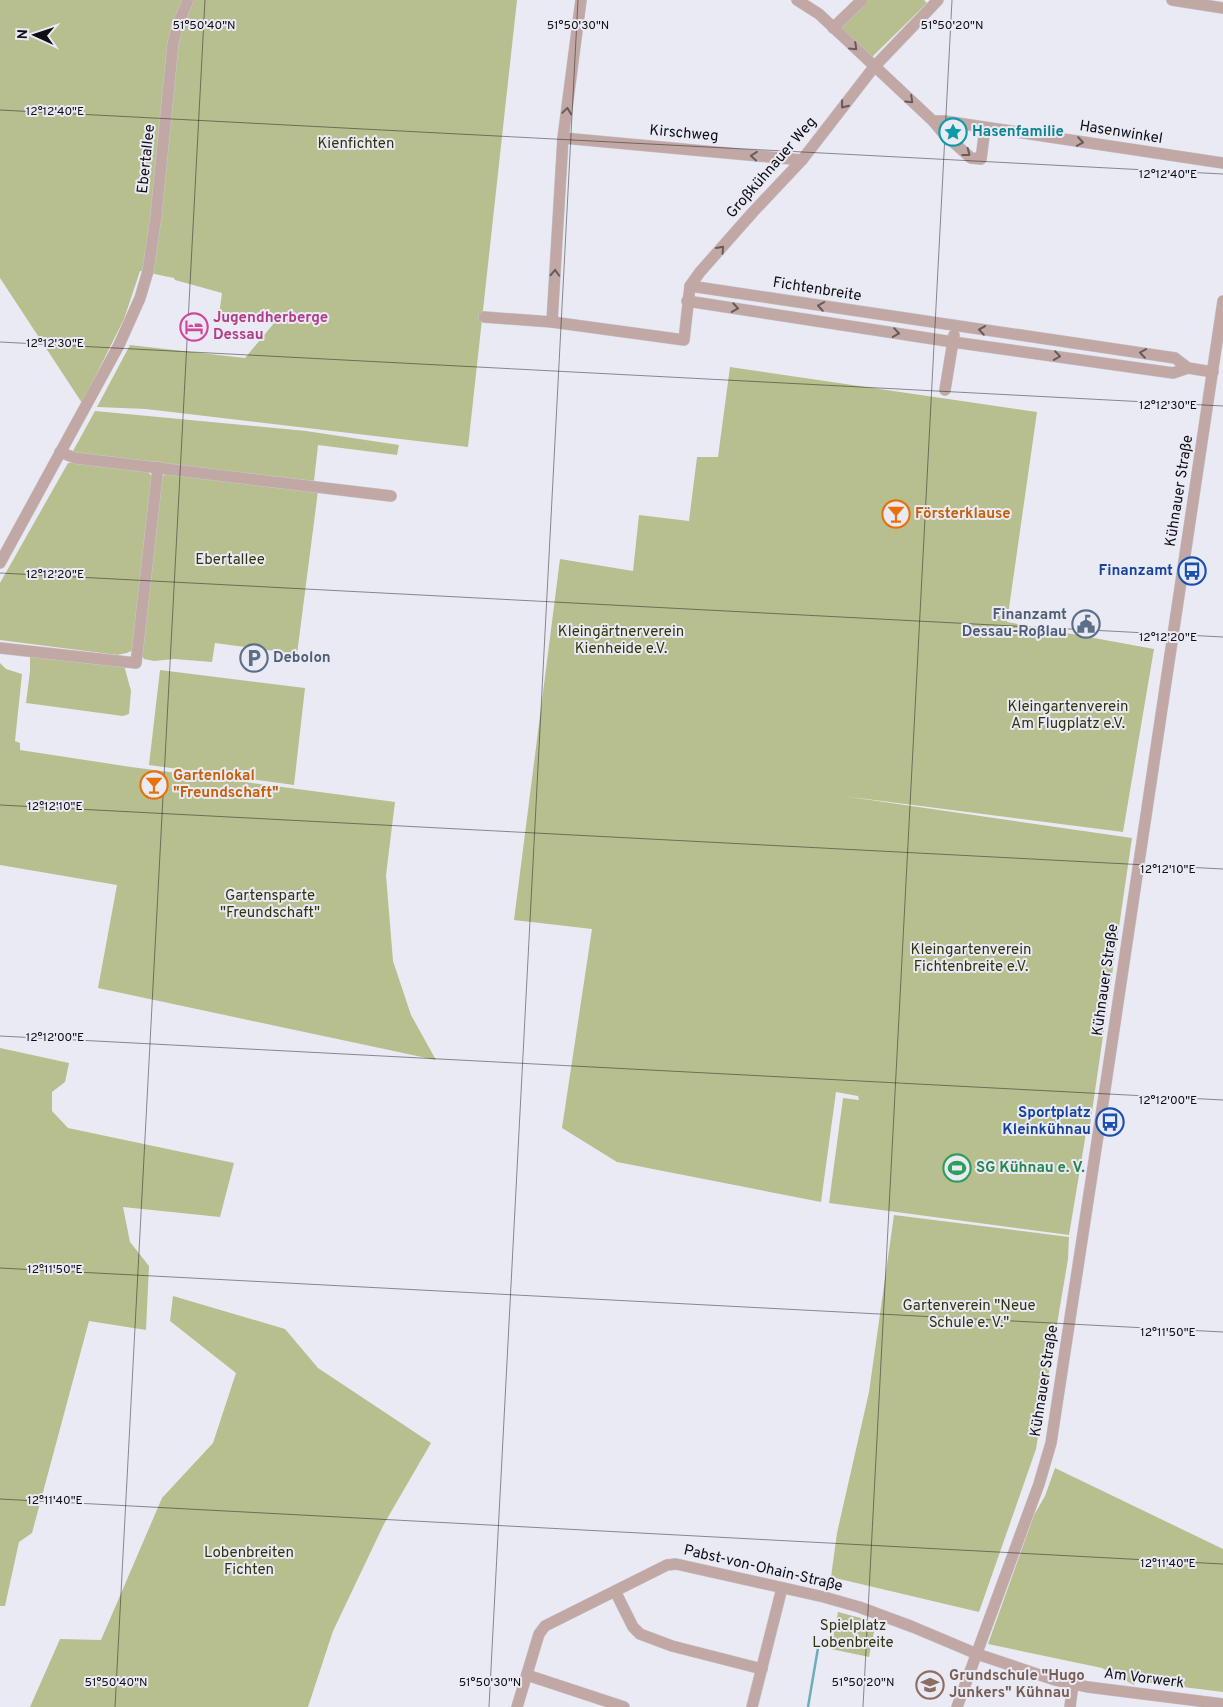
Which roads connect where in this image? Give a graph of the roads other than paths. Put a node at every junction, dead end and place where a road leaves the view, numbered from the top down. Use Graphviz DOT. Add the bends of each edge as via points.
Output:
graph roads {
  1 [pos="188,0"];
  2 [pos="582,0"];
  3 [pos="797,0"];
  4 [pos="862,0"];
  5 [pos="1172,0"];
  6 [pos="934,2"];
  7 [pos="1223,8"];
  8 [pos="834,28"];
  9 [pos="874,67"];
  10 [pos="933,121"];
  11 [pos="985,128"];
  12 [pos="563,138"];
  13 [pos="802,160"];
  14 [pos="1223,163"];
  15 [pos="690,286"];
  16 [pos="687,301"];
  17 [pos="1223,301"];
  18 [pos="484,317"];
  19 [pos="552,322"];
  20 [pos="956,326"];
  21 [pos="953,342"];
  22 [pos="1188,368"];
  23 [pos="1213,372"];
  24 [pos="946,390"];
  25 [pos="60,452"];
  26 [pos="158,467"];
  27 [pos="391,496"];
  28 [pos="0,563"];
  29 [pos="0,648"];
  30 [pos="782,1588"];
  31 [pos="615,1591"];
  32 [pos="976,1654"];
  33 [pos="762,1669"];
  34 [pos="527,1676"];
  35 [pos="1073,1684"];
  36 [pos="1223,1704"];
  37 [pos="517,1707"];
  38 [pos="624,1707"];
  39 [pos="752,1707"];
  40 [pos="957,1707"];
  41 [pos="1070,1707"];
  1 -- 25 [label="street, Ebertallee" via="173,43 158,196 143,290 127,330"];
  12 -- 2 [label="street, one-way"];
  3 -- 8 [label="street"];
  4 -- 8 [label="street"];
  5 -- 7 [label="street"];
  6 -- 9 [label="street, Großkühnauer Weg"];
  8 -- 9 [label="street, one-way"];
  9 -- 10 [label="street, one-way"];
  9 -- 13 [label="street, Großkühnauer Weg, one-way"];
  10 -- 11 [label="street, Hasenwinkel"];
  10 -- 11 [label="street, one-way" via="972,158 981,159"];
  11 -- 14 [label="street, Hasenwinkel, one-way"];
  13 -- 12 [label="street, Kirschweg, one-way"];
  19 -- 12 [label="street, one-way"];
  15 -- 13 [label="street, Großkühnauer Weg, one-way"];
  15 -- 16 [label="street"];
  20 -- 15 [label="street, Fichtenbreite, one-way"];
  16 -- 19 [label="street" via="684,340"];
  16 -- 21 [label="street, Fichtenbreite, one-way"];
  17 -- 23 [label="street, Kühnauer Straße"];
  18 -- 19 [label="street"];
  20 -- 21 [label="street"];
  22 -- 20 [label="street, Fichtenbreite, one-way" via="1175,358"];
  21 -- 22 [label="street, Fichtenbreite, one-way" via="1173,373"];
  21 -- 24 [label="street"];
  22 -- 23 [label="street, Fichtenbreite"];
  23 -- 32 [label="street, Kühnauer Straße" via="1054,1426 1039,1484"];
  25 -- 26 [label="street" via="75,458"];
  25 -- 28 [label="street, Ebertallee"];
  26 -- 27 [label="street"];
  26 -- 29 [label="street" via="136,663"];
  30 -- 31 [label="street, Pabst-von-Ohain-Straße" via="676,1564 667,1565"];
  30 -- 32 [label="street, Pabst-von-Ohain-Straße" via="878,1614"];
  30 -- 33 [label="street"];
  31 -- 33 [label="street" via="633,1628 640,1634 672,1646"];
  31 -- 34 [label="street, Pabst-von-Ohain-Straße" via="545,1626"];
  32 -- 35 [label="street, Am Vorwerk"];
  32 -- 40 [label="street, Kühnauer Straße"];
  33 -- 39 [label="street"];
  34 -- 37 [label="street, Pabst-von-Ohain-Straße"];
  34 -- 38 [label="street"];
  35 -- 36 [label="street, Am Vorwerk"];
  35 -- 41 [label="street"];
}
